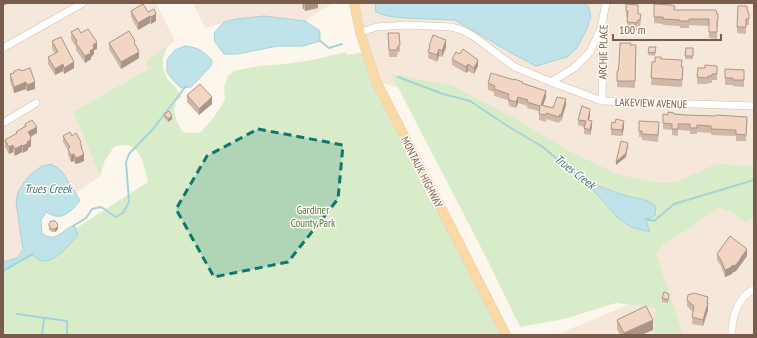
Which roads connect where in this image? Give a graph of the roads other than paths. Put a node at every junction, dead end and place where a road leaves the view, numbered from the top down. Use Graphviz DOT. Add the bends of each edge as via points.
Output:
graph roads {
  1 [pos="354,3"];
  2 [pos="606,3"];
  3 [pos="78,4"];
  4 [pos="601,28"];
  5 [pos="360,32"];
  6 [pos="3,48"];
  7 [pos="551,82"];
  8 [pos="602,100"];
  9 [pos="36,103"];
  10 [pos="754,106"];
  11 [pos="3,123"];
  12 [pos="754,289"];
  13 [pos="506,335"];
  14 [pos="732,335"];
  1 -- 5 [label="main road, MONTAUK HIGHWAY"];
  2 -- 4 [label="street, ARCHIE PLACE"];
  3 -- 6 [label="street"];
  4 -- 7 [label="street" via="590,52 574,68"];
  4 -- 8 [label="street, ARCHIE PLACE"];
  5 -- 7 [label="street, LAKEVIEW AVENUE" via="377,27 406,25 464,31 515,67"];
  5 -- 13 [label="main road, MONTAUK HIGHWAY" via="376,81"];
  7 -- 8 [label="street, LAKEVIEW AVENUE"];
  8 -- 10 [label="street, LAKEVIEW AVENUE"];
  9 -- 11 [label="street"];
  12 -- 14 [label="street" via="749,291 734,314"];
}
